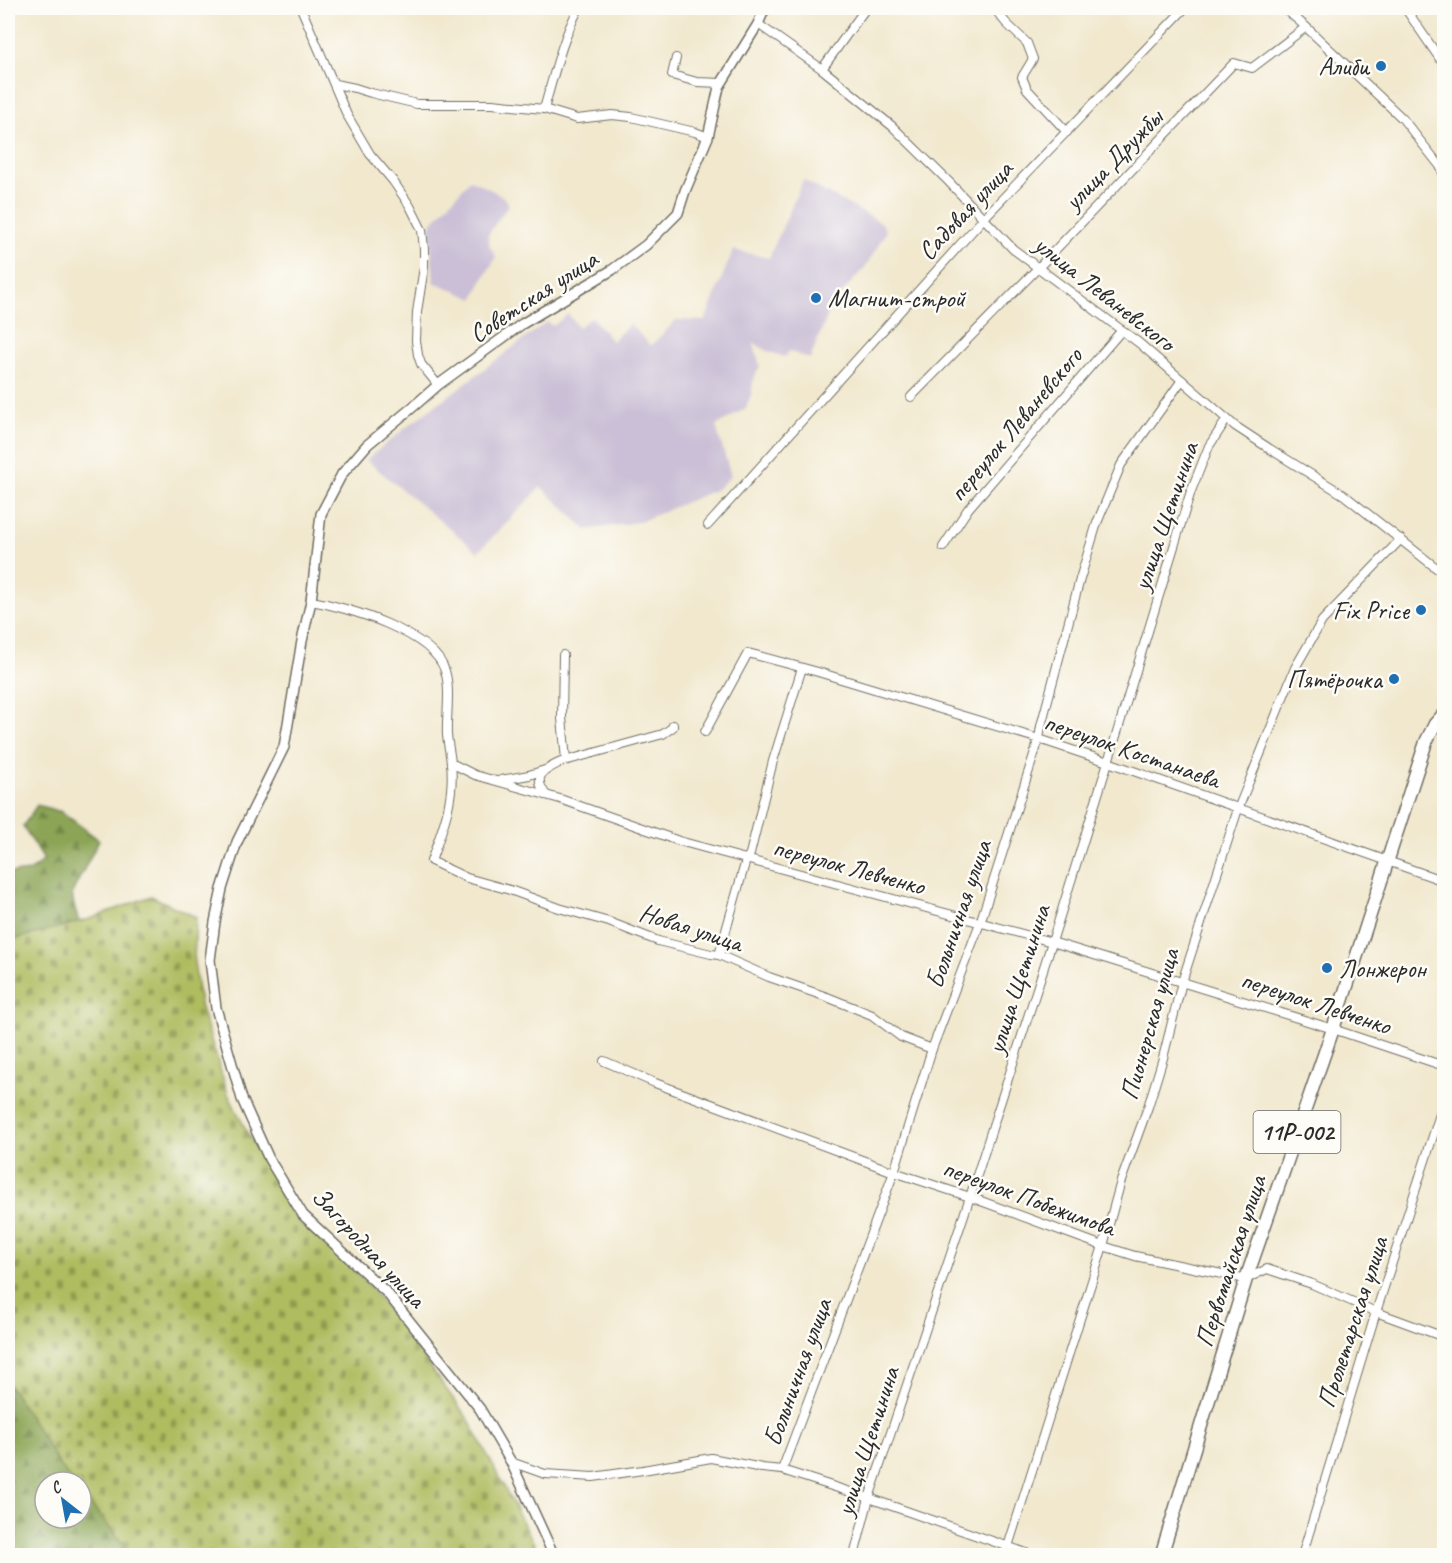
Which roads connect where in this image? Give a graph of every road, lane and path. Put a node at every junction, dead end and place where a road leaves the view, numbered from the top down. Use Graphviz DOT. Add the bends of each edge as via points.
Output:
graph roads {
  1 [pos="301,8"];
  2 [pos="579,8"];
  3 [pos="765,8"];
  4 [pos="866,8"];
  5 [pos="994,8"];
  6 [pos="1185,8"];
  7 [pos="1284,8"];
  8 [pos="1405,8"];
  9 [pos="758,24"];
  10 [pos="1306,27"];
  11 [pos="676,58"];
  12 [pos="1444,62"];
  13 [pos="822,69"];
  14 [pos="721,83"];
  15 [pos="335,84"];
  16 [pos="544,109"];
  17 [pos="1067,132"];
  18 [pos="708,137"];
  19 [pos="1444,175"];
  20 [pos="983,219"];
  21 [pos="1038,268"];
  22 [pos="1122,330"];
  23 [pos="1182,380"];
  24 [pos="438,385"];
  25 [pos="911,397"];
  26 [pos="1227,419"];
  27 [pos="708,525"];
  28 [pos="1401,539"];
  29 [pos="943,547"];
  30 [pos="1444,574"];
  31 [pos="311,601"];
  32 [pos="563,655"];
  33 [pos="802,668"];
  34 [pos="1444,714"];
  35 [pos="673,724"];
  36 [pos="705,732"];
  37 [pos="1039,739"];
  38 [pos="566,760"];
  39 [pos="1108,762"];
  40 [pos="452,763"];
  41 [pos="545,770"];
  42 [pos="497,780"];
  43 [pos="546,795"];
  44 [pos="1238,809"];
  45 [pos="746,860"];
  46 [pos="1388,861"];
  47 [pos="1444,881"];
  48 [pos="980,923"];
  49 [pos="1052,942"];
  50 [pos="719,955"];
  51 [pos="1182,982"];
  52 [pos="1333,1029"];
  53 [pos="932,1049"];
  54 [pos="604,1060"];
  55 [pos="1444,1066"];
  56 [pos="1444,1101"];
  57 [pos="894,1172"];
  58 [pos="970,1197"];
  59 [pos="1103,1246"];
  60 [pos="1246,1278"];
  61 [pos="1376,1312"];
  62 [pos="1444,1337"];
  63 [pos="511,1462"];
  64 [pos="783,1470"];
  65 [pos="869,1498"];
  66 [pos="1008,1546"];
  67 [pos="554,1556"];
  68 [pos="854,1556"];
  69 [pos="1005,1556"];
  70 [pos="1035,1556"];
  71 [pos="1161,1556"];
  72 [pos="1302,1556"];
  1 -- 15 [label="street"];
  2 -- 16 [label="street"];
  3 -- 9 [label="street, Советская улица"];
  4 -- 13 [label="street"];
  5 -- 17 [label="street" via="1027,43 1033,59 1022,77 1027,89"];
  6 -- 17 [label="street, Садовая улица"];
  7 -- 10 [label="street"];
  8 -- 12 [label="street"];
  9 -- 13 [label="street, улица Леваневского"];
  9 -- 14 [label="street, Советская улица"];
  10 -- 19 [label="street" via="1402,118"];
  10 -- 21 [label="street, улица Дружбы" via="1252,68 1234,63"];
  11 -- 14 [label="street" via="672,75"];
  13 -- 20 [label="street, улица Леваневского" via="892,126"];
  14 -- 18 [label="street, Советская улица"];
  15 -- 16 [label="street" via="417,104"];
  15 -- 24 [label="street" via="364,144 410,206 422,230 424,267 416,341 421,364"];
  16 -- 18 [label="street" via="577,119 612,114 632,117"];
  17 -- 20 [label="street, Садовая улица"];
  18 -- 24 [label="street, Советская улица" via="678,213 646,245 522,324"];
  20 -- 21 [label="street, улица Леваневского"];
  20 -- 27 [label="street, Садовая улица"];
  21 -- 22 [label="street, улица Леваневского"];
  21 -- 25 [label="street, улица Дружбы"];
  22 -- 23 [label="street, улица Леваневского"];
  22 -- 29 [label="street, переулок Леваневского" via="968,509"];
  23 -- 26 [label="street, улица Леваневского"];
  23 -- 37 [label="street, Больничная улица" via="1121,465 1097,523"];
  24 -- 31 [label="street, Советская улица" via="367,445 342,474 321,514"];
  26 -- 28 [label="street, улица Леваневского" via="1344,495"];
  26 -- 39 [label="street, улица Щетинина" via="1209,446 1191,491"];
  28 -- 30 [label="street, улица Леваневского"];
  28 -- 44 [label="street, Пионерская улица" via="1322,621 1295,668"];
  31 -- 40 [label="street" via="368,617 433,650 445,670"];
  31 -- 63 [label="street, Загородная улица" via="284,747 237,842 222,890 210,960 216,1008 242,1099 270,1159 303,1215 387,1293 480,1408"];
  32 -- 38 [label="street"];
  33 -- 36 [label="street, переулок Костанаева" via="748,653"];
  33 -- 37 [label="street, переулок Костанаева"];
  33 -- 45 [label="street"];
  34 -- 46 [label="main road, Первомайская улица / 11Р-002" via="1426,741"];
  35 -- 38 [label="street" via="663,734"];
  37 -- 39 [label="street, переулок Костанаева"];
  37 -- 48 [label="street, Больничная улица"];
  38 -- 41 [label="street"];
  39 -- 44 [label="street, переулок Костанаева"];
  39 -- 49 [label="street, улица Щетинина"];
  40 -- 42 [label="street, переулок Левченко" via="475,775"];
  40 -- 50 [label="street, Новая улица" via="451,803 431,861 467,878 658,941"];
  41 -- 42 [label="street"];
  41 -- 43 [label="street" via="538,780"];
  42 -- 43 [label="street, переулок Левченко"];
  43 -- 45 [label="street, переулок Левченко"];
  44 -- 46 [label="street, переулок Костанаева"];
  44 -- 51 [label="street, Пионерская улица"];
  45 -- 48 [label="street, переулок Левченко"];
  45 -- 50 [label="street"];
  46 -- 47 [label="street, переулок Костанаева"];
  46 -- 52 [label="main road, Первомайская улица / 11Р-002"];
  48 -- 49 [label="street, переулок Левченко"];
  48 -- 53 [label="street, Больничная улица"];
  49 -- 51 [label="street, переулок Левченко"];
  49 -- 58 [label="street, улица Щетинина"];
  50 -- 53 [label="street, Новая улица" via="872,1016 901,1037"];
  51 -- 52 [label="street, переулок Левченко"];
  51 -- 59 [label="street, Пионерская улица" via="1163,1058"];
  52 -- 55 [label="street, переулок Левченко"];
  52 -- 60 [label="main road, Первомайская улица / 11Р-002"];
  53 -- 57 [label="street, Больничная улица"];
  54 -- 57 [label="street, переулок Побежимова" via="655,1083"];
  56 -- 61 [label="street, Пролетарская улица"];
  57 -- 58 [label="street, переулок Побежимова"];
  57 -- 64 [label="street, Больничная улица"];
  58 -- 59 [label="street, переулок Побежимова"];
  58 -- 65 [label="street, улица Щетинина"];
  59 -- 60 [label="street, переулок Побежимова"];
  59 -- 66 [label="street, Пионерская улица"];
  60 -- 61 [label="street, переулок Побежимова" via="1267,1269"];
  60 -- 71 [label="main road, Первомайская улица / 11Р-002"];
  61 -- 62 [label="street, переулок Побежимова"];
  61 -- 72 [label="street, Пролетарская улица"];
  63 -- 64 [label="street" via="545,1474 593,1477 711,1458"];
  63 -- 67 [label="street, Загородная улица"];
  64 -- 65 [label="street"];
  65 -- 66 [label="street"];
  65 -- 68 [label="street, улица Щетинина"];
  66 -- 69 [label="street, Пионерская улица"];
  66 -- 70 [label="street"];
}
